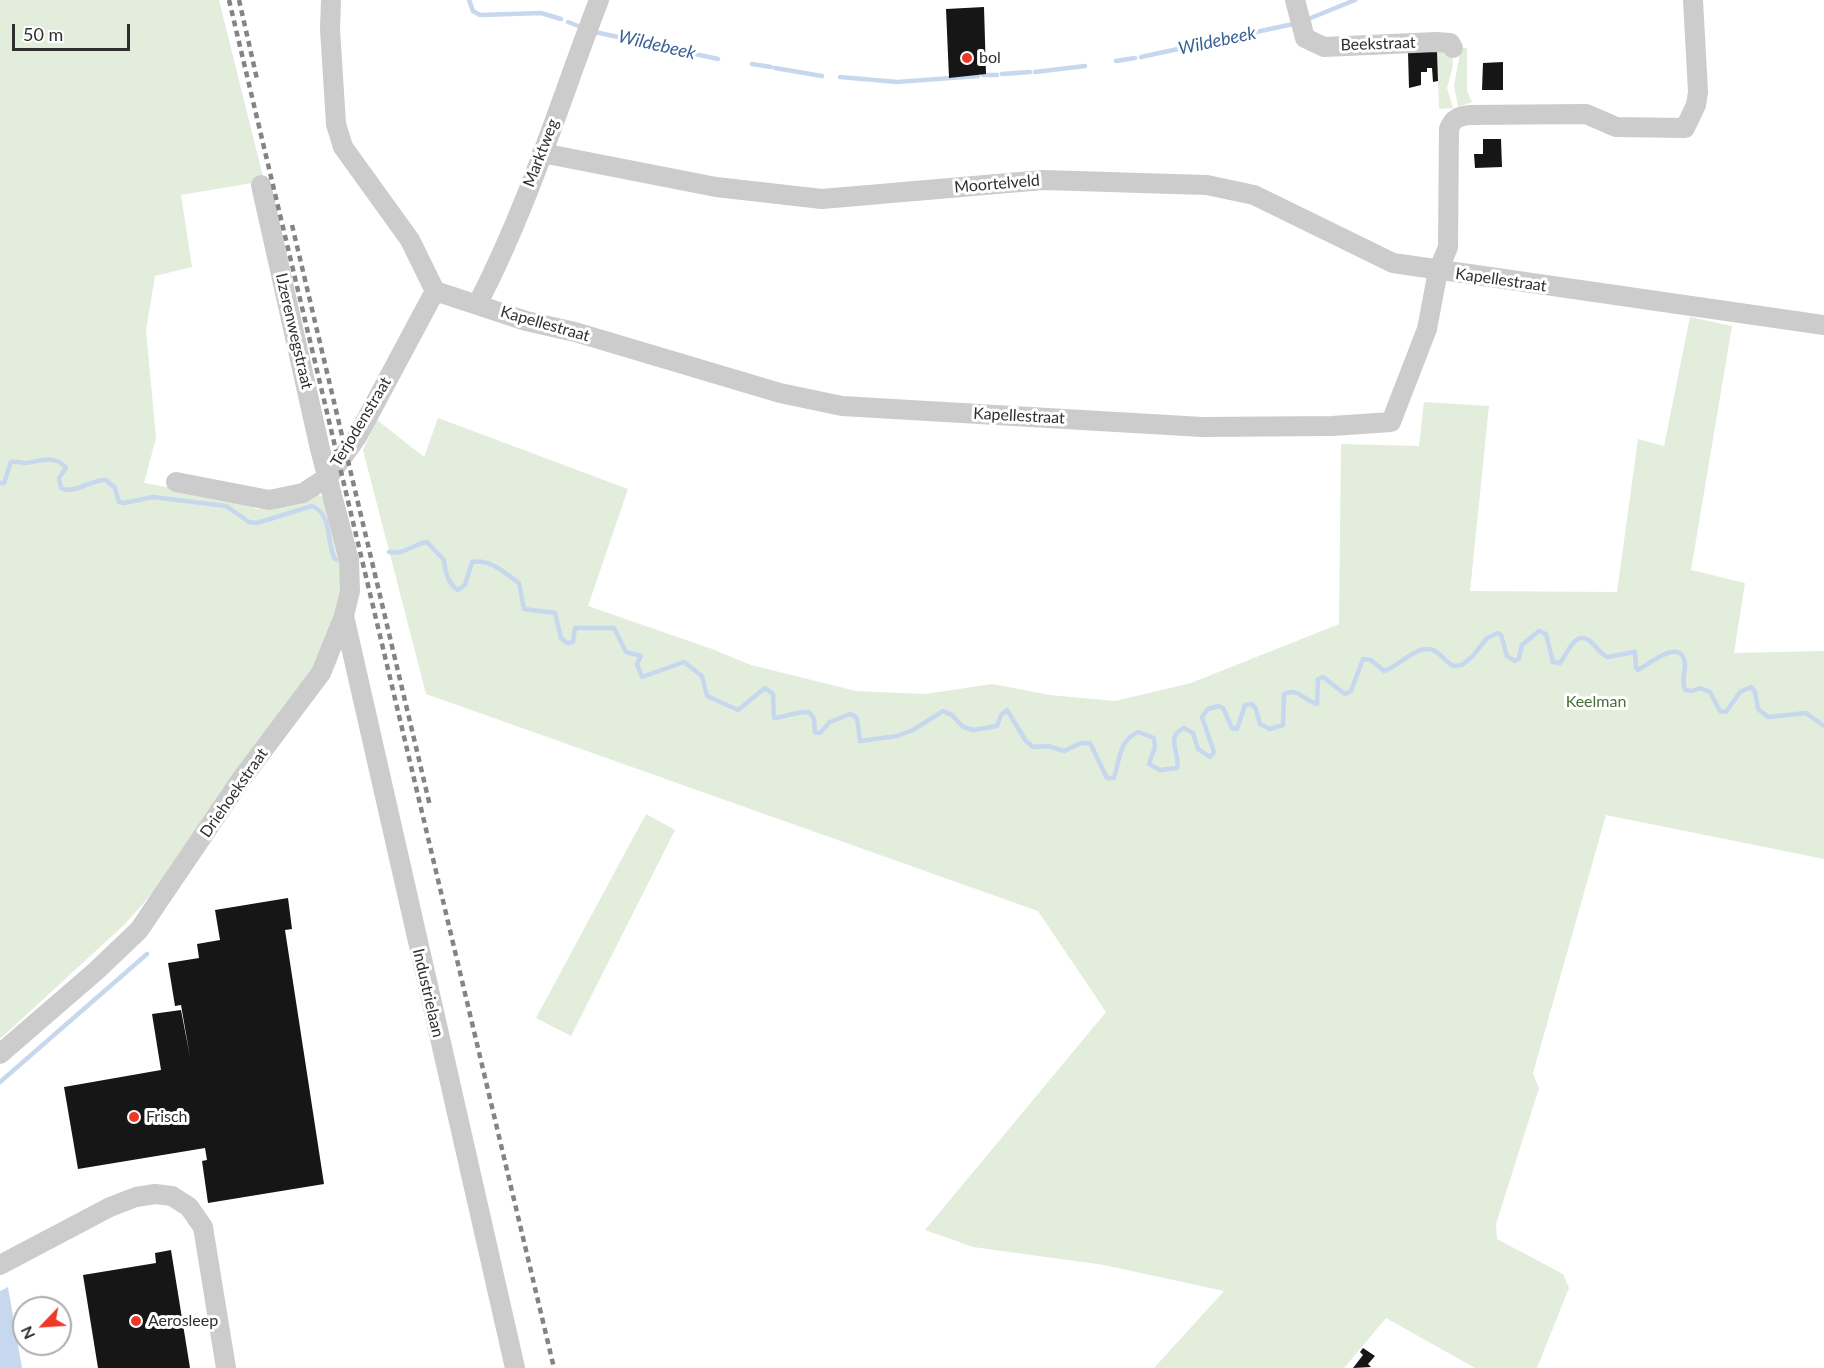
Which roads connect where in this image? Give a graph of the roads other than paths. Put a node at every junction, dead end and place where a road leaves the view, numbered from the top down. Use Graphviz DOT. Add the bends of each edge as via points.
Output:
graph roads {
  1 [pos="331,0"];
  2 [pos="599,0"];
  3 [pos="1295,0"];
  4 [pos="1693,0"];
  5 [pos="1453,48"];
  6 [pos="542,153"];
  7 [pos="261,185"];
  8 [pos="1438,271"];
  9 [pos="435,291"];
  10 [pos="478,303"];
  11 [pos="1824,325"];
  12 [pos="329,476"];
  13 [pos="176,482"];
  14 [pos="344,616"];
  15 [pos="0,1054"];
  16 [pos="0,1265"];
  17 [pos="226,1368"];
  18 [pos="515,1368"];
  1 -- 9 [label="street" via="336,124 343,147 410,240"];
  2 -- 6 [label="street, Marktweg"];
  3 -- 5 [label="street, Beekstraat" via="1305,38 1324,47 1436,42 1450,43"];
  4 -- 8 [label="street" via="1698,92 1685,128 1616,127 1586,114 1470,115 1453,120 1449,129 1448,247"];
  6 -- 8 [label="street, Moortelveld" via="716,187 822,198 1044,180 1207,185 1254,195 1393,263"];
  6 -- 10 [label="street, Marktweg"];
  7 -- 12 [label="street, IJzerenwegstraat"];
  8 -- 10 [label="street, Kapellestraat" via="1427,329 1391,422 1332,426 1202,427 843,406 780,393 526,321"];
  8 -- 11 [label="street, Kapellestraat"];
  9 -- 10 [label="street, Kapellestraat"];
  9 -- 12 [label="street, Terjodenstraat" via="357,437"];
  12 -- 13 [label="street, Terjodenstraat" via="303,493 269,500"];
  12 -- 14 [label="street, Driehoekstraat" via="350,560 350,591"];
  14 -- 15 [label="street, Driehoekstraat" via="321,673 242,778 139,930"];
  14 -- 18 [label="street, Industrielaan"];
  16 -- 17 [label="street" via="110,1207 136,1197 172,1196 189,1207 203,1227"];
}
